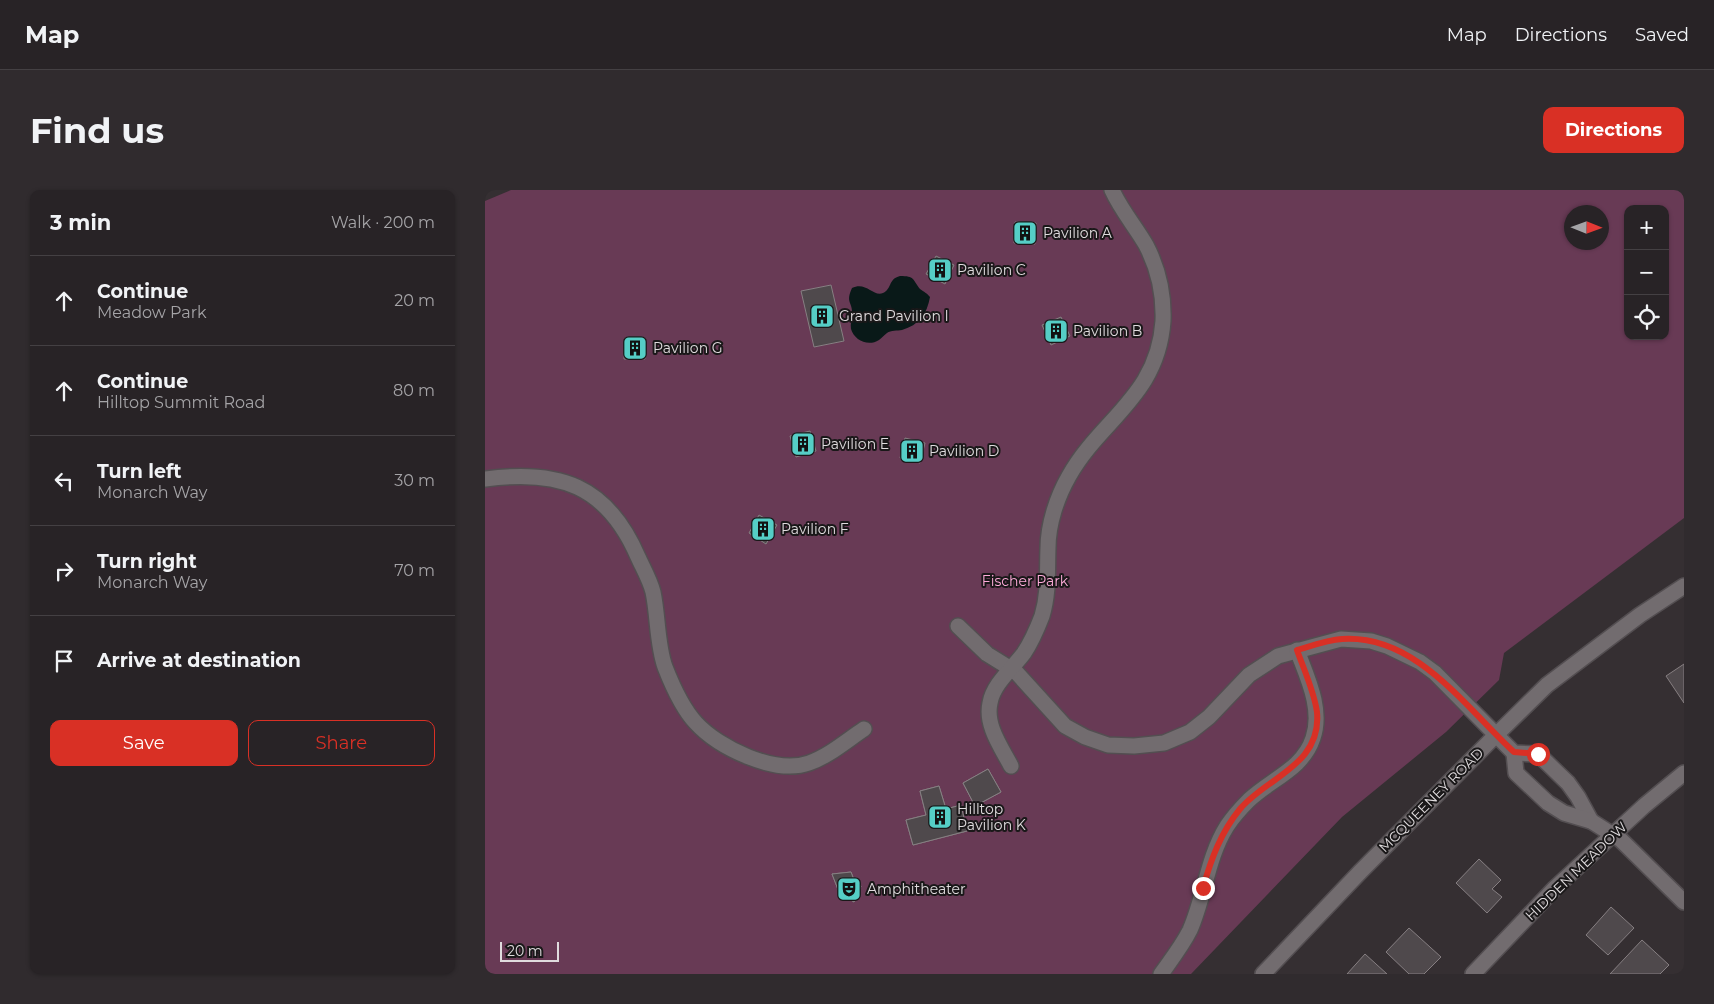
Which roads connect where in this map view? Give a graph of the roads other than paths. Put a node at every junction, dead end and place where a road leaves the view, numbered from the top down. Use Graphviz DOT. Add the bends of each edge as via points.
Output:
graph roads {
  1 [pos="1112,190"];
  2 [pos="485,479"];
  3 [pos="1684,586"];
  4 [pos="957,626"];
  5 [pos="1297,650"];
  6 [pos="1011,669"];
  7 [pos="864,729"];
  8 [pos="1496,735"];
  9 [pos="1514,752"];
  10 [pos="1011,766"];
  11 [pos="1684,773"];
  12 [pos="1591,821"];
  13 [pos="1613,835"];
  14 [pos="1684,902"];
  15 [pos="1161,974"];
  16 [pos="1263,974"];
  17 [pos="1473,974"];
  1 -- 6 [label="street" via="1155,264 1162,300 1160,340 1146,380 1086,451 1057,502 1051,524 1048,591 1042,614 1030,644"];
  2 -- 7 [label="street" via="544,477 578,486 611,513 630,539 653,590 665,666 680,701 695,723 730,748 774,765 808,763"];
  3 -- 8 [label="street, MCQUEENEY ROAD" via="1555,680"];
  4 -- 6 [label="street" via="987,654"];
  5 -- 6 [label="street" via="1278,656 1249,675 1190,732 1164,743 1134,746 1108,745 1065,726"];
  5 -- 8 [label="street" via="1341,639 1371,641 1387,646 1435,673"];
  5 -- 15 [label="street" via="1317,712 1313,738 1303,758 1249,799 1227,827 1209,866 1190,929"];
  6 -- 10 [label="street" via="994,692 989,712 995,736"];
  8 -- 9 [label="street"];
  8 -- 16 [label="street, MCQUEENEY ROAD"];
  9 -- 12 [label="street" via="1538,754 1579,797"];
  9 -- 12 [label="street" via="1516,773 1547,803 1564,813"];
  11 -- 13 [label="street, HIDDEN MEADOW"];
  12 -- 13 [label="street"];
  13 -- 14 [label="street"];
  13 -- 17 [label="street, HIDDEN MEADOW" via="1555,888"];
}
